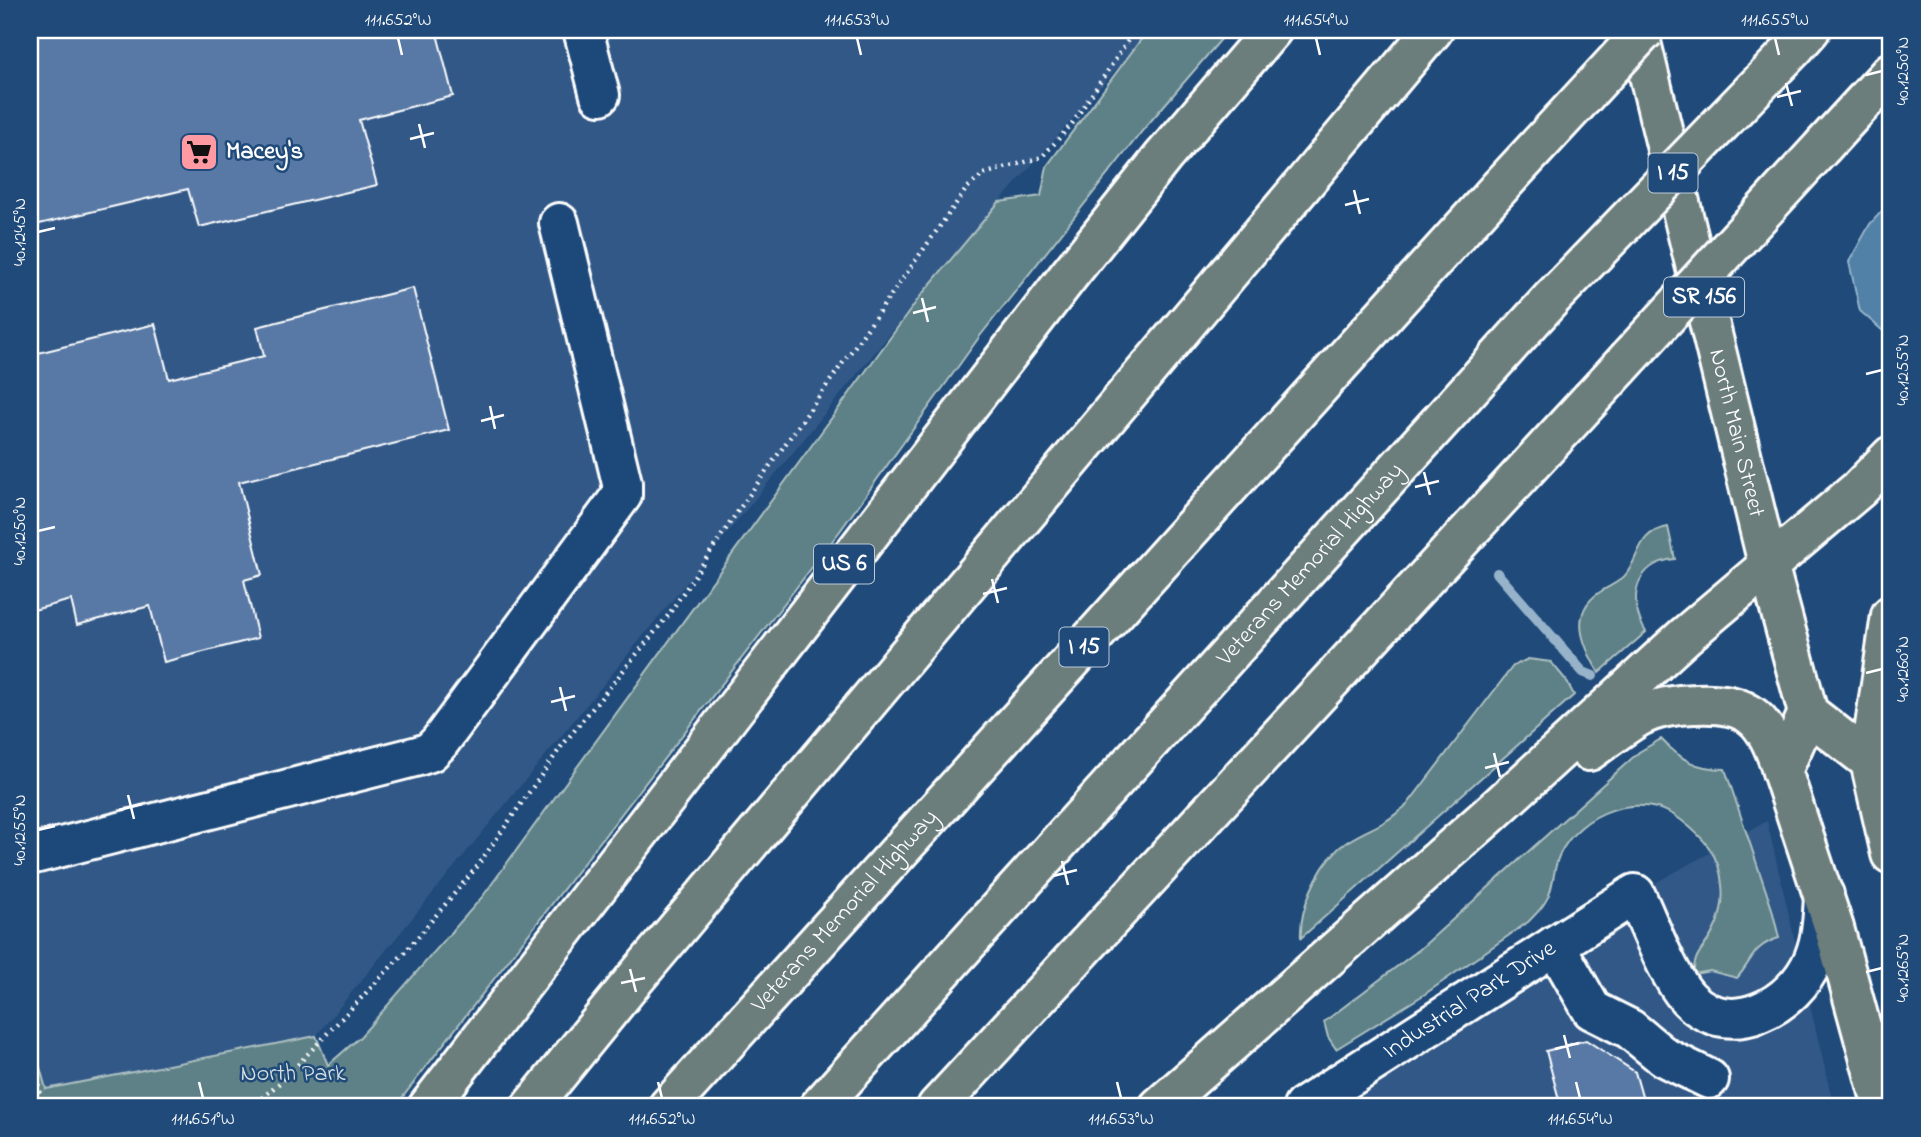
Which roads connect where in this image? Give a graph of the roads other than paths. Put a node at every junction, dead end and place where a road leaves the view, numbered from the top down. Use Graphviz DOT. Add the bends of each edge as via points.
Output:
graph roads {
  1 [pos="583,30"];
  2 [pos="1272,30"];
  3 [pos="1451,30"];
  4 [pos="1638,30"];
  5 [pos="1645,30"];
  6 [pos="1802,39"];
  7 [pos="1424,41"];
  8 [pos="1891,72"];
  9 [pos="600,95"];
  10 [pos="559,223"];
  11 [pos="1891,456"];
  12 [pos="1768,564"];
  13 [pos="1891,615"];
  14 [pos="1808,713"];
  15 [pos="1870,761"];
  16 [pos="1782,771"];
  17 [pos="1488,817"];
  18 [pos="1891,854"];
  19 [pos="30,855"];
  20 [pos="1824,895"];
  21 [pos="1555,946"];
  22 [pos="1709,1079"];
  23 [pos="428,1107"];
  24 [pos="531,1107"];
  25 [pos="668,1107"];
  26 [pos="819,1107"];
  27 [pos="937,1107"];
  28 [pos="1159,1107"];
  29 [pos="1303,1107"];
  30 [pos="1883,1107"];
  1 -- 9 [label="street"];
  2 -- 23 [label="main road, US 6" via="1069,275"];
  3 -- 7 [label="main road"];
  4 -- 12 [label="main road, North Main Street / SR 156"];
  5 -- 25 [label="main road, Veterans Memorial Highway / I 15, bridge"];
  6 -- 26 [label="main road, Veterans Memorial Highway / I 15, bridge" via="1552,298"];
  7 -- 24 [label="main road"];
  8 -- 27 [label="main road, bridge"];
  10 -- 19 [label="street" via="622,495 439,743 418,756"];
  11 -- 12 [label="main road" via="1859,489"];
  12 -- 14 [label="main road, North Main Street"];
  12 -- 17 [label="main road"];
  13 -- 15 [label="main road"];
  14 -- 15 [label="main road"];
  14 -- 16 [label="main road"];
  15 -- 18 [label="main road"];
  16 -- 17 [label="main road" via="1773,742 1756,719 1736,705 1678,704 1639,716"];
  16 -- 20 [label="main road"];
  17 -- 28 [label="main road"];
  20 -- 21 [label="street, Industrial Park Drive" via="1822,930 1813,960 1797,985 1772,1008 1737,1018 1703,1011 1687,998 1635,894"];
  20 -- 30 [label="main road"];
  21 -- 22 [label="street" via="1591,1010 1630,1029 1664,1057"];
  21 -- 29 [label="street, Industrial Park Drive"];
}
